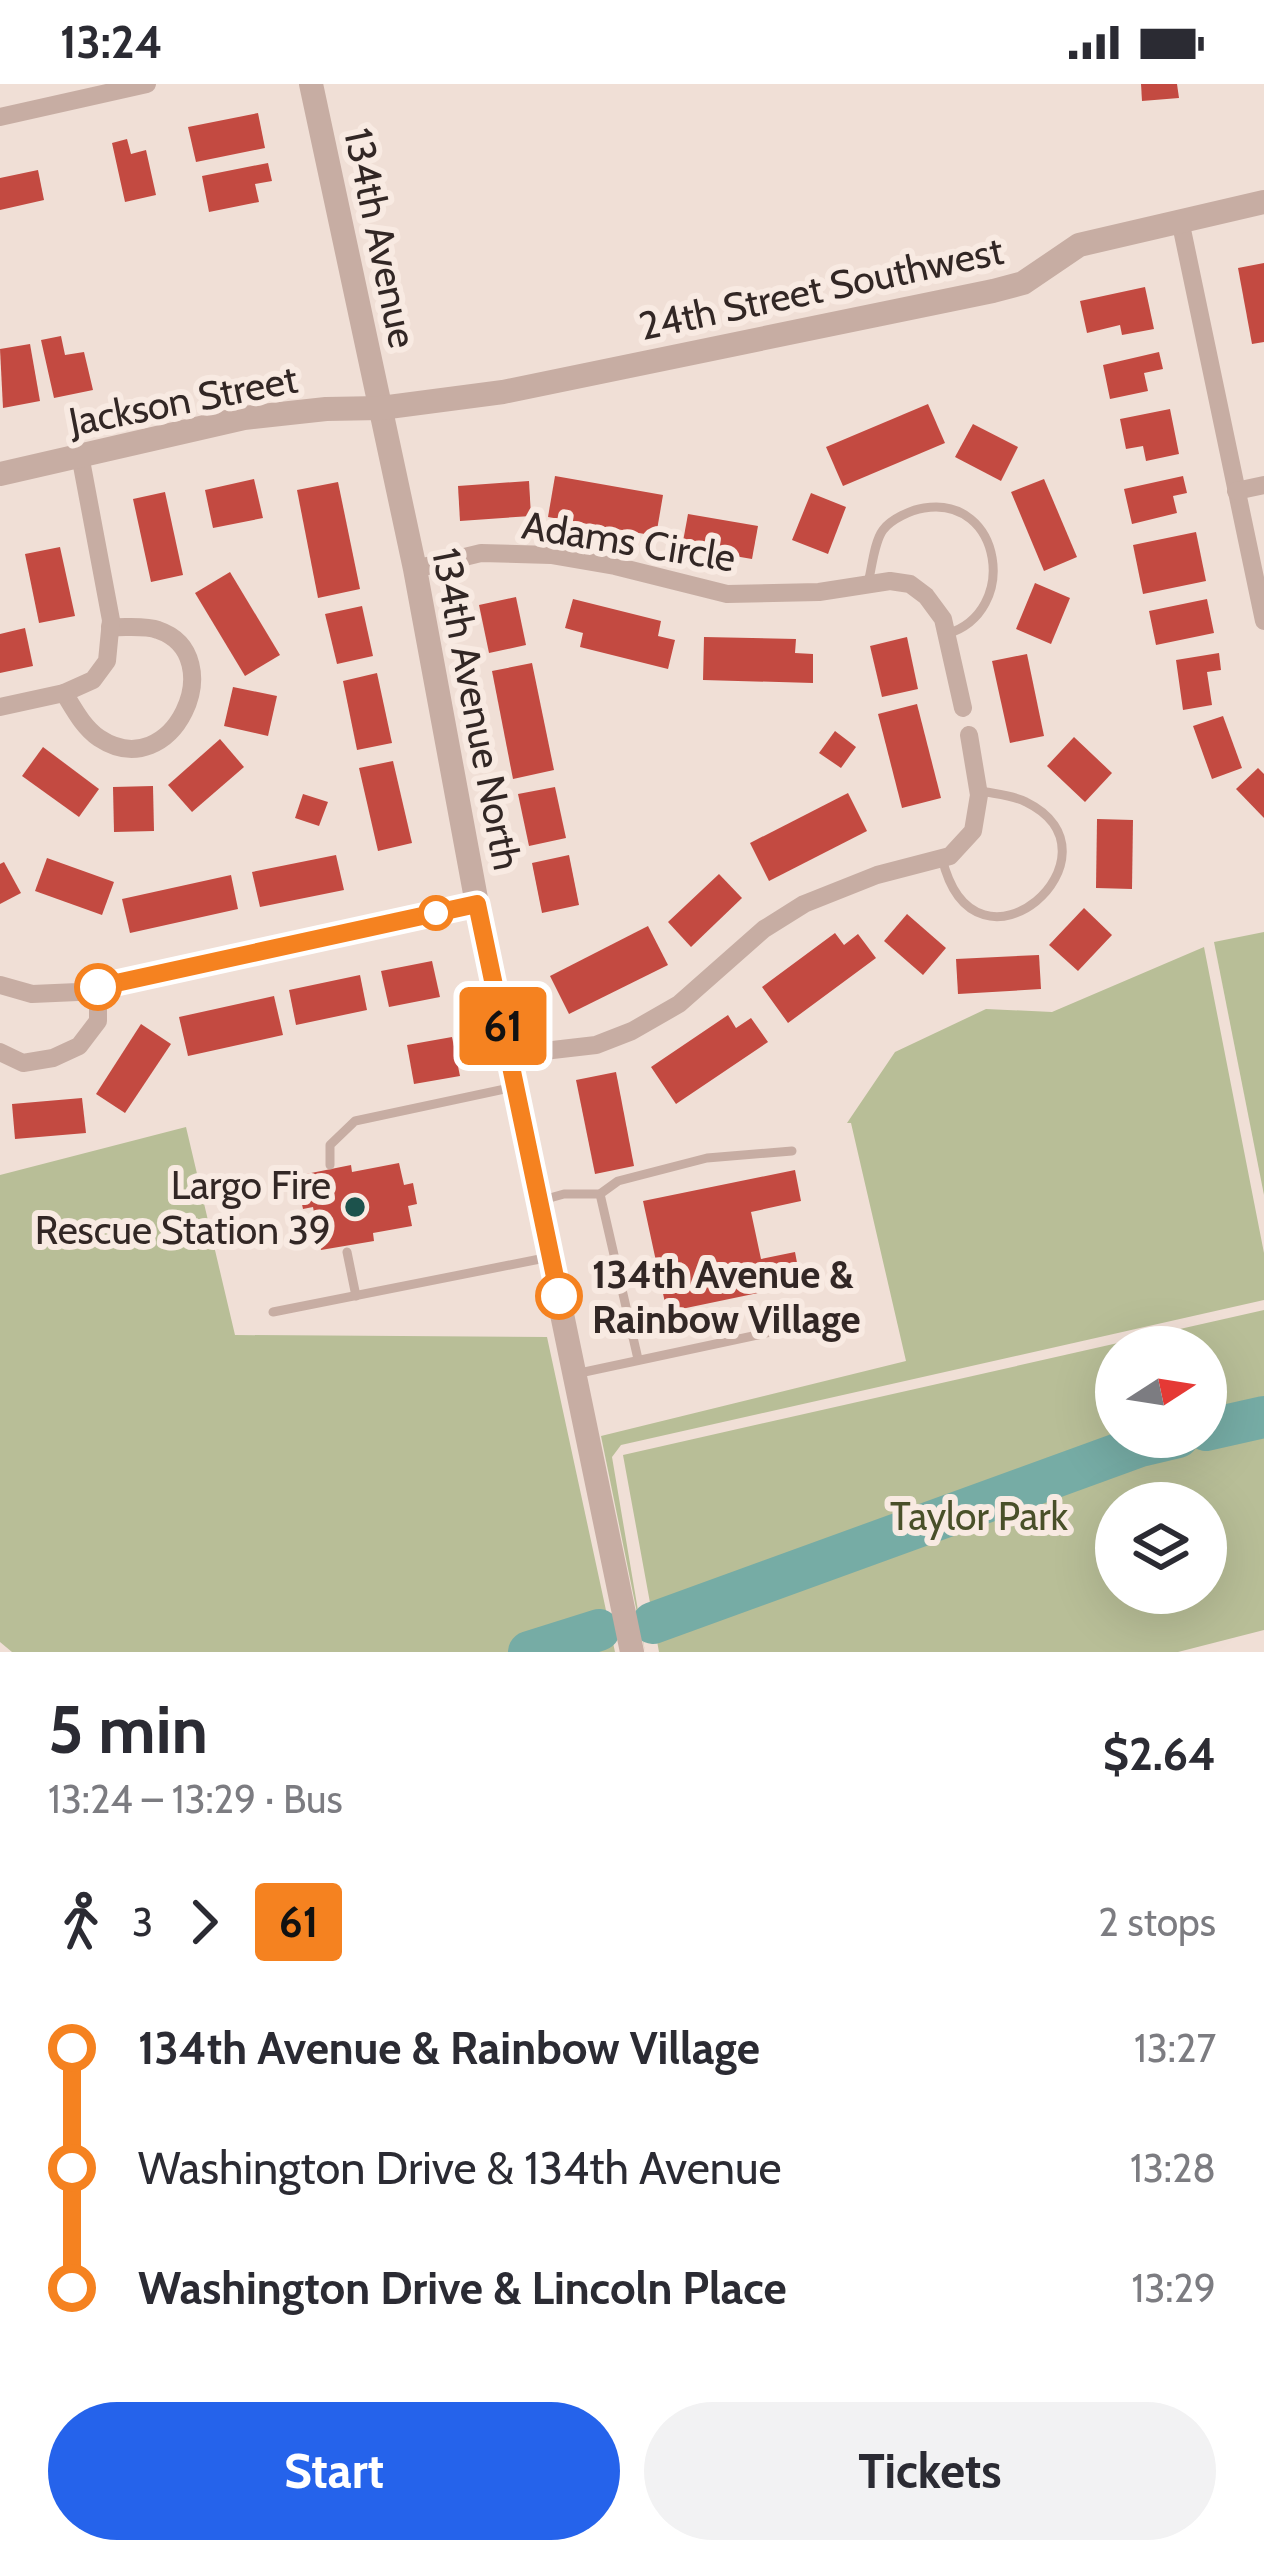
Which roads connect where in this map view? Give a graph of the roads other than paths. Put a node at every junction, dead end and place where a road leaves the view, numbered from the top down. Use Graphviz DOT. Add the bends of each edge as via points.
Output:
graph roads {
  1 [pos="147,84"];
  2 [pos="311,84"];
  3 [pos="0,117"];
  4 [pos="1264,202"];
  5 [pos="1180,220"];
  6 [pos="381,408"];
  7 [pos="80,455"];
  8 [pos="0,474"];
  9 [pos="1264,485"];
  10 [pos="1236,491"];
  11 [pos="415,568"];
  12 [pos="868,583"];
  13 [pos="1264,622"];
  14 [pos="110,627"];
  15 [pos="947,634"];
  16 [pos="64,694"];
  17 [pos="0,707"];
  18 [pos="963,707"];
  19 [pos="968,735"];
  20 [pos="979,791"];
  21 [pos="942,858"];
  22 [pos="477,904"];
  23 [pos="0,985"];
  24 [pos="98,987"];
  25 [pos="0,1052"];
  26 [pos="509,1055"];
  27 [pos="515,1087"];
  28 [pos="792,1151"];
  29 [pos="330,1166"];
  30 [pos="600,1194"];
  31 [pos="539,1201"];
  32 [pos="347,1252"];
  33 [pos="550,1257"];
  34 [pos="356,1296"];
  35 [pos="273,1312"];
  36 [pos="818,1322"];
  37 [pos="638,1359"];
  38 [pos="574,1374"];
  39 [pos="632,1652"];
  1 -- 3 [label="street"];
  2 -- 6 [label="street, 134th Avenue"];
  4 -- 5 [label="street, 24th Street Southwest"];
  5 -- 6 [label="street, 24th Street Southwest" via="1079,245 1023,283 993,291 543,385"];
  5 -- 10 [label="street"];
  6 -- 7 [label="street, Jackson Street" via="244,418"];
  6 -- 11 [label="street, 134th Avenue North"];
  7 -- 8 [label="street, Jackson Street"];
  7 -- 14 [label="street"];
  9 -- 10 [label="street"];
  10 -- 13 [label="street"];
  11 -- 12 [label="street, Adams Circle" via="481,553 551,555 727,594"];
  11 -- 22 [label="street, 134th Avenue North"];
  12 -- 15 [label="street, Adams Circle" via="910,584"];
  12 -- 15 [label="lane" via="883,530 909,511 956,509 987,538 994,582 966,628"];
  14 -- 16 [label="street" via="107,662 93,680"];
  14 -- 16 [label="street" via="158,630 186,657 190,704 180,723 152,743 118,746 87,728"];
  15 -- 18 [label="street, Adams Circle"];
  16 -- 17 [label="street"];
  19 -- 20 [label="street"];
  20 -- 21 [label="street" via="973,831"];
  20 -- 21 [label="lane" via="1045,814 1058,833 1056,880 1030,909 987,914 949,889"];
  21 -- 26 [label="street" via="804,904 679,1004 632,1030 596,1045"];
  22 -- 24 [label="street"];
  22 -- 26 [label="street, 134th Avenue North"];
  23 -- 24 [label="street" via="32,994"];
  24 -- 25 [label="street" via="98,1021 79,1046 23,1063"];
  26 -- 27 [label="street, 134th Avenue North"];
  27 -- 29 [label="lane" via="355,1121 330,1145"];
  27 -- 31 [label="street, 134th Avenue North"];
  28 -- 30 [label="lane" via="707,1158 618,1181"];
  30 -- 31 [label="lane"];
  30 -- 37 [label="lane"];
  31 -- 33 [label="street, 134th Avenue North"];
  32 -- 34 [label="lane"];
  33 -- 34 [label="lane"];
  33 -- 38 [label="street, 134th Avenue North"];
  34 -- 35 [label="lane"];
  36 -- 37 [label="lane"];
  37 -- 38 [label="lane"];
  38 -- 39 [label="street, 134th Avenue North"];
}
